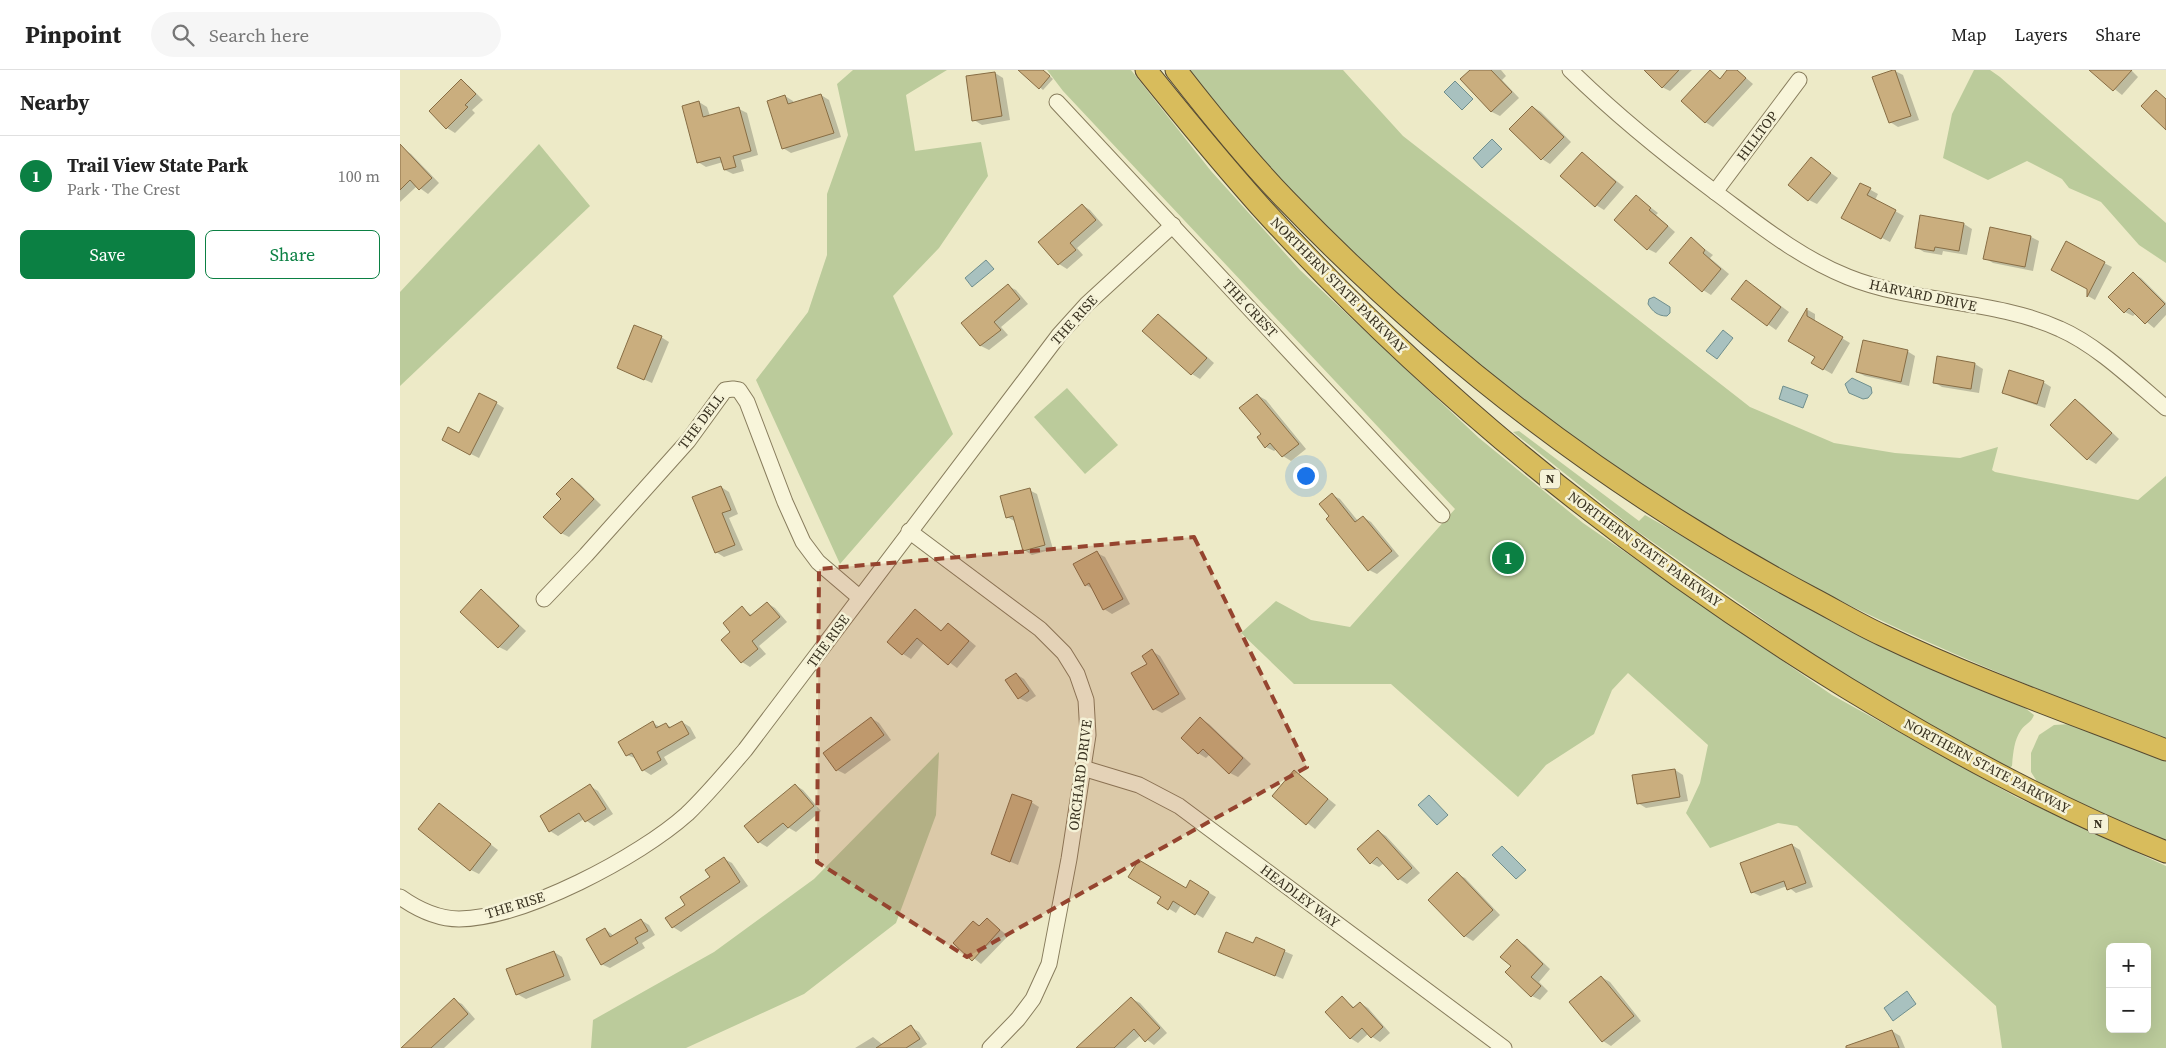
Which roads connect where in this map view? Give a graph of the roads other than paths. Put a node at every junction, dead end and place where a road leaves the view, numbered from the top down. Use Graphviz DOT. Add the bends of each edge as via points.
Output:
graph roads {
  1 [pos="1146,70"];
  2 [pos="1176,70"];
  3 [pos="1570,70"];
  4 [pos="1799,80"];
  5 [pos="1057,102"];
  6 [pos="1715,192"];
  7 [pos="1173,225"];
  8 [pos="2166,408"];
  9 [pos="1442,515"];
  10 [pos="909,531"];
  11 [pos="859,597"];
  12 [pos="544,599"];
  13 [pos="2166,750"];
  14 [pos="1083,768"];
  15 [pos="2166,852"];
  16 [pos="400,897"];
  17 [pos="990,1048"];
  18 [pos="1504,1048"];
  1 -- 15 [label="highway, NORTHERN STATE PARKWAY / N" via="1260,206 1347,296 1402,350 1556,484 1793,655 1915,729 2112,831"];
  2 -- 13 [label="highway, NORTHERN STATE PARKWAY" via="1286,200 1384,297 1521,413 1588,462 1681,524 1881,634 1978,677"];
  3 -- 6 [label="street, HARVARD DRIVE" via="1650,142"];
  4 -- 6 [label="street, HILLTOP"];
  5 -- 7 [label="street, THE CREST"];
  6 -- 8 [label="street, HARVARD DRIVE" via="1792,248 1849,277 1891,291 2023,316 2061,329 2101,354"];
  7 -- 9 [label="street, THE CREST"];
  7 -- 10 [label="street, THE RISE" via="1087,304 1059,335"];
  10 -- 11 [label="street, THE RISE"];
  10 -- 14 [label="street, ORCHARD DRIVE" via="1040,629 1064,653 1077,674 1086,700 1088,735"];
  11 -- 12 [label="street, THE DELL" via="818,562 803,542 747,402 739,390 733,389 725,390 688,441"];
  11 -- 16 [label="street, THE RISE" via="745,750 711,790 642,848 587,879 490,915 459,919 442,917"];
  14 -- 17 [label="street, ORCHARD DRIVE" via="1049,964 1033,998"];
  14 -- 18 [label="street, HEADLEY WAY" via="1140,785 1179,806"];
}
